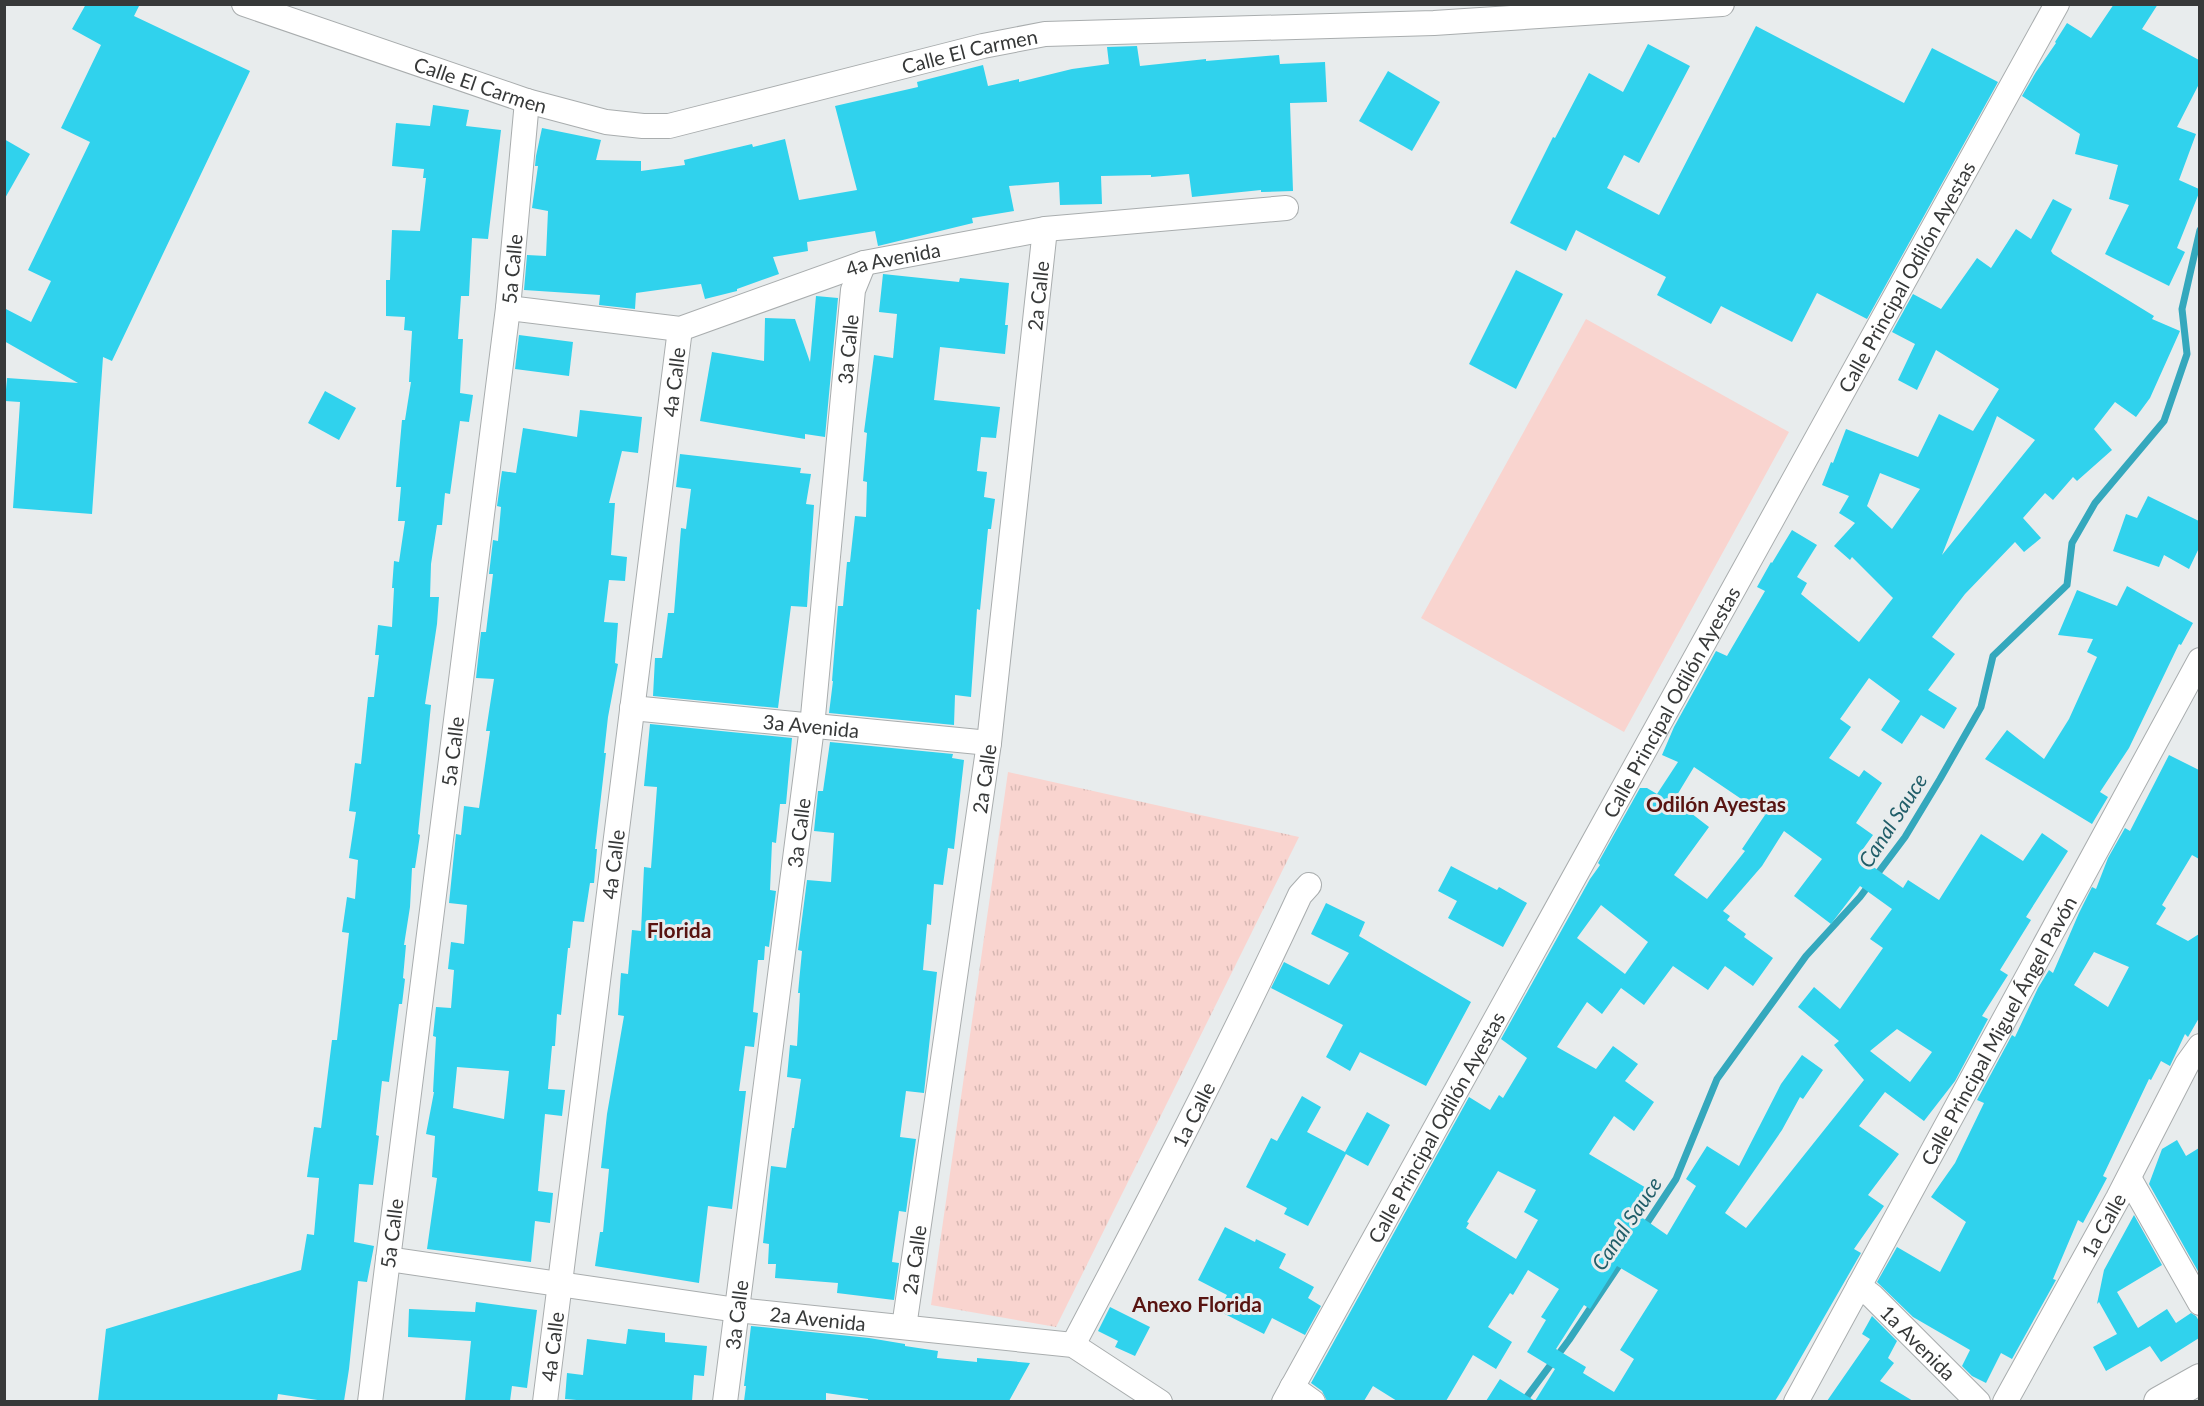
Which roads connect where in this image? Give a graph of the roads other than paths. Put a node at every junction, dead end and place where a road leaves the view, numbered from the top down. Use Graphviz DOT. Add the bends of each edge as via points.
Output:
graph roads {
  1 [pos="244,4"];
  2 [pos="1722,4"];
  3 [pos="2057,4"];
  4 [pos="527,101"];
  5 [pos="1286,208"];
  6 [pos="1045,229"];
  7 [pos="864,263"];
  8 [pos="508,308"];
  9 [pos="680,329"];
  10 [pos="2199,660"];
  11 [pos="632,708"];
  12 [pos="812,727"];
  13 [pos="989,743"];
  14 [pos="1309,885"];
  15 [pos="2198,1051"];
  16 [pos="2128,1178"];
  17 [pos="388,1259"];
  18 [pos="560,1284"];
  19 [pos="1859,1286"];
  20 [pos="2199,1303"];
  21 [pos="737,1310"];
  22 [pos="904,1327"];
  23 [pos="1073,1345"];
  24 [pos="2199,1378"];
  25 [pos="1288,1394"];
  26 [pos="1147,1398"];
  27 [pos="370,1401"];
  28 [pos="545,1401"];
  29 [pos="725,1401"];
  30 [pos="1313,1401"];
  31 [pos="1796,1401"];
  32 [pos="1978,1401"];
  33 [pos="2005,1401"];
  34 [pos="2159,1401"];
  1 -- 4 [label="street, Calle El Carmen"];
  2 -- 4 [label="street, Calle El Carmen" via="1434,23 1046,34 983,46 669,126 606,122"];
  3 -- 25 [label="street, Calle Principal Odilón Ayestas"];
  4 -- 8 [label="street, 5a Calle"];
  5 -- 6 [label="street, 4a Avenida"];
  6 -- 7 [label="street, 4a Avenida"];
  6 -- 13 [label="street, 2a Calle"];
  7 -- 9 [label="street, 4a Avenida"];
  7 -- 12 [label="street, 3a Calle" via="853,290"];
  8 -- 9 [label="street, 4a Avenida"];
  8 -- 17 [label="street, 5a Calle"];
  9 -- 11 [label="street, 4a Calle"];
  10 -- 19 [label="street, Calle Principal Miguel Ángel Pavón"];
  11 -- 12 [label="street, 3a Avenida"];
  11 -- 18 [label="street, 4a Calle"];
  12 -- 13 [label="street, 3a Avenida"];
  12 -- 21 [label="street, 3a Calle"];
  13 -- 22 [label="street, 2a Calle"];
  14 -- 23 [label="street, 1a Calle" via="1300,895 1163,1176"];
  15 -- 16 [label="street, 1a Calle" via="2187,1064"];
  16 -- 20 [label="street"];
  16 -- 33 [label="street, 1a Calle"];
  17 -- 18 [label="street, 2a Avenida"];
  17 -- 27 [label="street, 5a Calle"];
  18 -- 21 [label="street, 2a Avenida"];
  18 -- 28 [label="street, 4a Calle"];
  19 -- 31 [label="street, Calle Principal Miguel Ángel Pavón"];
  19 -- 32 [label="street, 1a Avenida"];
  21 -- 22 [label="street, 2a Avenida"];
  21 -- 29 [label="street, 3a Calle"];
  22 -- 23 [label="street, 2a Avenida"];
  23 -- 26 [label="street, 2a Avenida"];
  24 -- 34 [label="main road"];
  25 -- 30 [label="street"];
}
